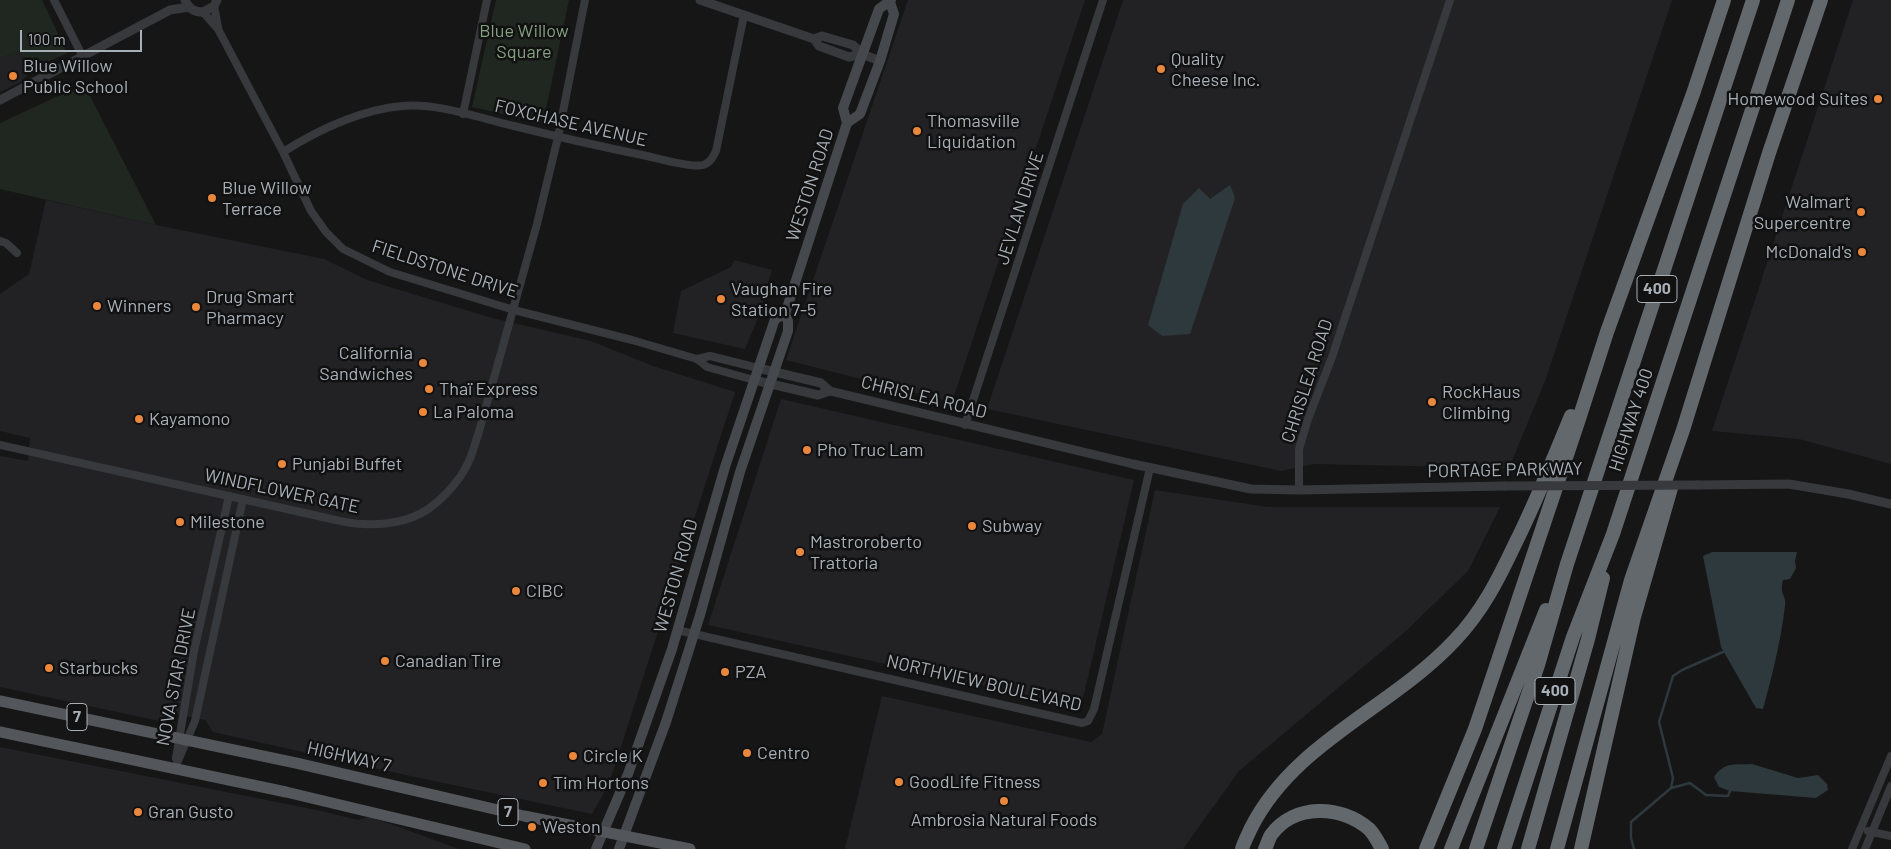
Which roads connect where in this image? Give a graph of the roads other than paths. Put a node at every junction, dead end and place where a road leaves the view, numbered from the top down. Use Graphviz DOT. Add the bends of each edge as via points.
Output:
graph roads {
  1 [pos="54,0"];
  2 [pos="180,0"];
  3 [pos="487,0"];
  4 [pos="585,0"];
  5 [pos="700,0"];
  6 [pos="1103,0"];
  7 [pos="1450,0"];
  8 [pos="1724,0"];
  9 [pos="1753,0"];
  10 [pos="1788,0"];
  11 [pos="1821,0"];
  12 [pos="890,1"];
  13 [pos="215,3"];
  14 [pos="187,4"];
  15 [pos="170,10"];
  16 [pos="203,12"];
  17 [pos="744,14"];
  18 [pos="218,29"];
  19 [pos="862,54"];
  20 [pos="83,57"];
  21 [pos="880,61"];
  22 [pos="0,100"];
  23 [pos="463,114"];
  24 [pos="847,123"];
  25 [pos="558,137"];
  26 [pos="283,152"];
  27 [pos="0,241"];
  28 [pos="17,253"];
  29 [pos="514,310"];
  30 [pos="785,314"];
  31 [pos="1607,332"];
  32 [pos="697,359"];
  33 [pos="758,368"];
  34 [pos="775,372"];
  35 [pos="754,380"];
  36 [pos="771,384"];
  37 [pos="830,391"];
  38 [pos="965,425"];
  39 [pos="1683,430"];
  40 [pos="0,445"];
  41 [pos="1150,468"];
  42 [pos="1298,490"];
  43 [pos="229,496"];
  44 [pos="243,499"];
  45 [pos="1891,504"];
  46 [pos="1613,534"];
  47 [pos="1567,564"];
  48 [pos="677,630"];
  49 [pos="694,634"];
  50 [pos="0,701"];
  51 [pos="0,732"];
  52 [pos="183,738"];
  53 [pos="1891,756"];
  54 [pos="175,768"];
  55 [pos="1891,786"];
  56 [pos="1860,830"];
  57 [pos="603,832"];
  58 [pos="1871,832"];
  59 [pos="624,836"];
  60 [pos="1891,836"];
  61 [pos="525,849"];
  62 [pos="596,849"];
  63 [pos="619,849"];
  64 [pos="690,849"];
  65 [pos="1242,849"];
  66 [pos="1265,849"];
  67 [pos="1382,849"];
  68 [pos="1426,849"];
  69 [pos="1451,849"];
  70 [pos="1476,849"];
  71 [pos="1504,849"];
  72 [pos="1528,849"];
  73 [pos="1557,849"];
  74 [pos="1581,849"];
  75 [pos="1852,849"];
  76 [pos="1865,849"];
  1 -- 20 [label="street"];
  2 -- 15 [label="street"];
  3 -- 23 [label="street"];
  4 -- 25 [label="street, WINDFLOWER GATE"];
  5 -- 17 [label="street"];
  6 -- 38 [label="street, JEVLAN DRIVE"];
  7 -- 42 [label="street, CHRISLEA ROAD" via="1332,357 1308,419 1299,449"];
  8 -- 31 [label="highway"];
  9 -- 47 [label="highway, HIGHWAY 400 / 400"];
  10 -- 46 [label="highway, HIGHWAY 400 / 400"];
  11 -- 39 [label="highway" via="1769,153"];
  12 -- 19 [label="main road, WESTON ROAD" via="879,9"];
  12 -- 21 [label="main road, WESTON ROAD" via="894,14"];
  13 -- 16 [label="street"];
  13 -- 18 [label="street, FIELDSTONE DRIVE"];
  14 -- 15 [label="street"];
  14 -- 16 [label="street" via="193,10"];
  15 -- 20 [label="street"];
  16 -- 18 [label="street, FIELDSTONE DRIVE"];
  17 -- 19 [label="street" via="814,39 822,36 853,45"];
  17 -- 25 [label="street, FOXCHASE AVENUE" via="716,152 708,163 694,165"];
  18 -- 26 [label="street, FIELDSTONE DRIVE"];
  19 -- 21 [label="street"];
  19 -- 24 [label="main road, WESTON ROAD" via="843,108"];
  20 -- 22 [label="street"];
  21 -- 24 [label="main road, WESTON ROAD" via="860,114"];
  23 -- 25 [label="street, FOXCHASE AVENUE"];
  23 -- 26 [label="street, FOXCHASE AVENUE" via="403,106 373,112 311,135"];
  24 -- 30 [label="main road, WESTON ROAD"];
  25 -- 29 [label="street, WINDFLOWER GATE"];
  26 -- 29 [label="street, FIELDSTONE DRIVE" via="311,211 344,249 390,272"];
  27 -- 28 [label="street"];
  29 -- 32 [label="street, FIELDSTONE DRIVE"];
  29 -- 44 [label="street, WINDFLOWER GATE" via="469,461 455,485 431,506 415,517 363,524"];
  30 -- 33 [label="main road, WESTON ROAD" via="774,319"];
  30 -- 34 [label="main road, WESTON ROAD" via="788,331"];
  31 -- 65 [label="highway" via="1522,530 1497,583 1476,615 1455,640 1418,674 1314,752 1280,783 1259,813"];
  31 -- 68 [label="highway" via="1475,729"];
  32 -- 33 [label="street, FIELDSTONE DRIVE" via="710,356"];
  32 -- 35 [label="street, FIELDSTONE DRIVE" via="708,367"];
  33 -- 34 [label="street, FIELDSTONE DRIVE"];
  33 -- 35 [label="main road, WESTON ROAD"];
  34 -- 36 [label="main road, WESTON ROAD"];
  34 -- 37 [label="street, CHRISLEA ROAD" via="821,383"];
  35 -- 36 [label="street, FIELDSTONE DRIVE"];
  35 -- 48 [label="main road, WESTON ROAD"];
  36 -- 37 [label="street, CHRISLEA ROAD" via="818,396"];
  36 -- 49 [label="main road, WESTON ROAD" via="740,472"];
  37 -- 38 [label="street, CHRISLEA ROAD"];
  38 -- 41 [label="street, CHRISLEA ROAD"];
  39 -- 73 [label="highway" via="1631,580"];
  39 -- 74 [label="highway" via="1666,508 1634,617"];
  40 -- 43 [label="street, WINDFLOWER GATE"];
  41 -- 42 [label="street, CHRISLEA ROAD" via="1251,489"];
  41 -- 49 [label="street, NORTHVIEW BOULEVARD" via="1094,709 1088,721 1082,723"];
  42 -- 45 [label="street, PORTAGE PARKWAY, bridge" via="1789,484"];
  43 -- 44 [label="street, WINDFLOWER GATE"];
  43 -- 52 [label="street, NOVA STAR DRIVE" via="194,651"];
  44 -- 52 [label="street, NOVA STAR DRIVE" via="195,722"];
  46 -- 71 [label="highway, HIGHWAY 400 / 400" via="1573,637"];
  46 -- 72 [label="highway" via="1588,639"];
  47 -- 69 [label="highway"];
  47 -- 70 [label="highway, HIGHWAY 400 / 400" via="1538,665"];
  48 -- 49 [label="street, NORTHVIEW BOULEVARD"];
  48 -- 57 [label="main road, WESTON ROAD" via="628,774"];
  49 -- 59 [label="main road, WESTON ROAD"];
  50 -- 52 [label="main road, HIGHWAY 7 / 7"];
  51 -- 54 [label="main road, 7"];
  52 -- 54 [label="street, NOVA STAR DRIVE"];
  52 -- 57 [label="main road, HIGHWAY 7 / 7"];
  53 -- 56 [label="street"];
  54 -- 61 [label="main road, 7"];
  55 -- 58 [label="street"];
  56 -- 58 [label="street"];
  56 -- 75 [label="street"];
  57 -- 59 [label="main road, HIGHWAY 7 / 7"];
  57 -- 62 [label="main road, WESTON ROAD"];
  58 -- 60 [label="street"];
  58 -- 76 [label="street"];
  59 -- 63 [label="main road, WESTON ROAD"];
  59 -- 64 [label="main road, HIGHWAY 7 / 7"];
  66 -- 67 [label="highway" via="1272,834 1291,817 1322,811 1347,816 1369,829"];
}
